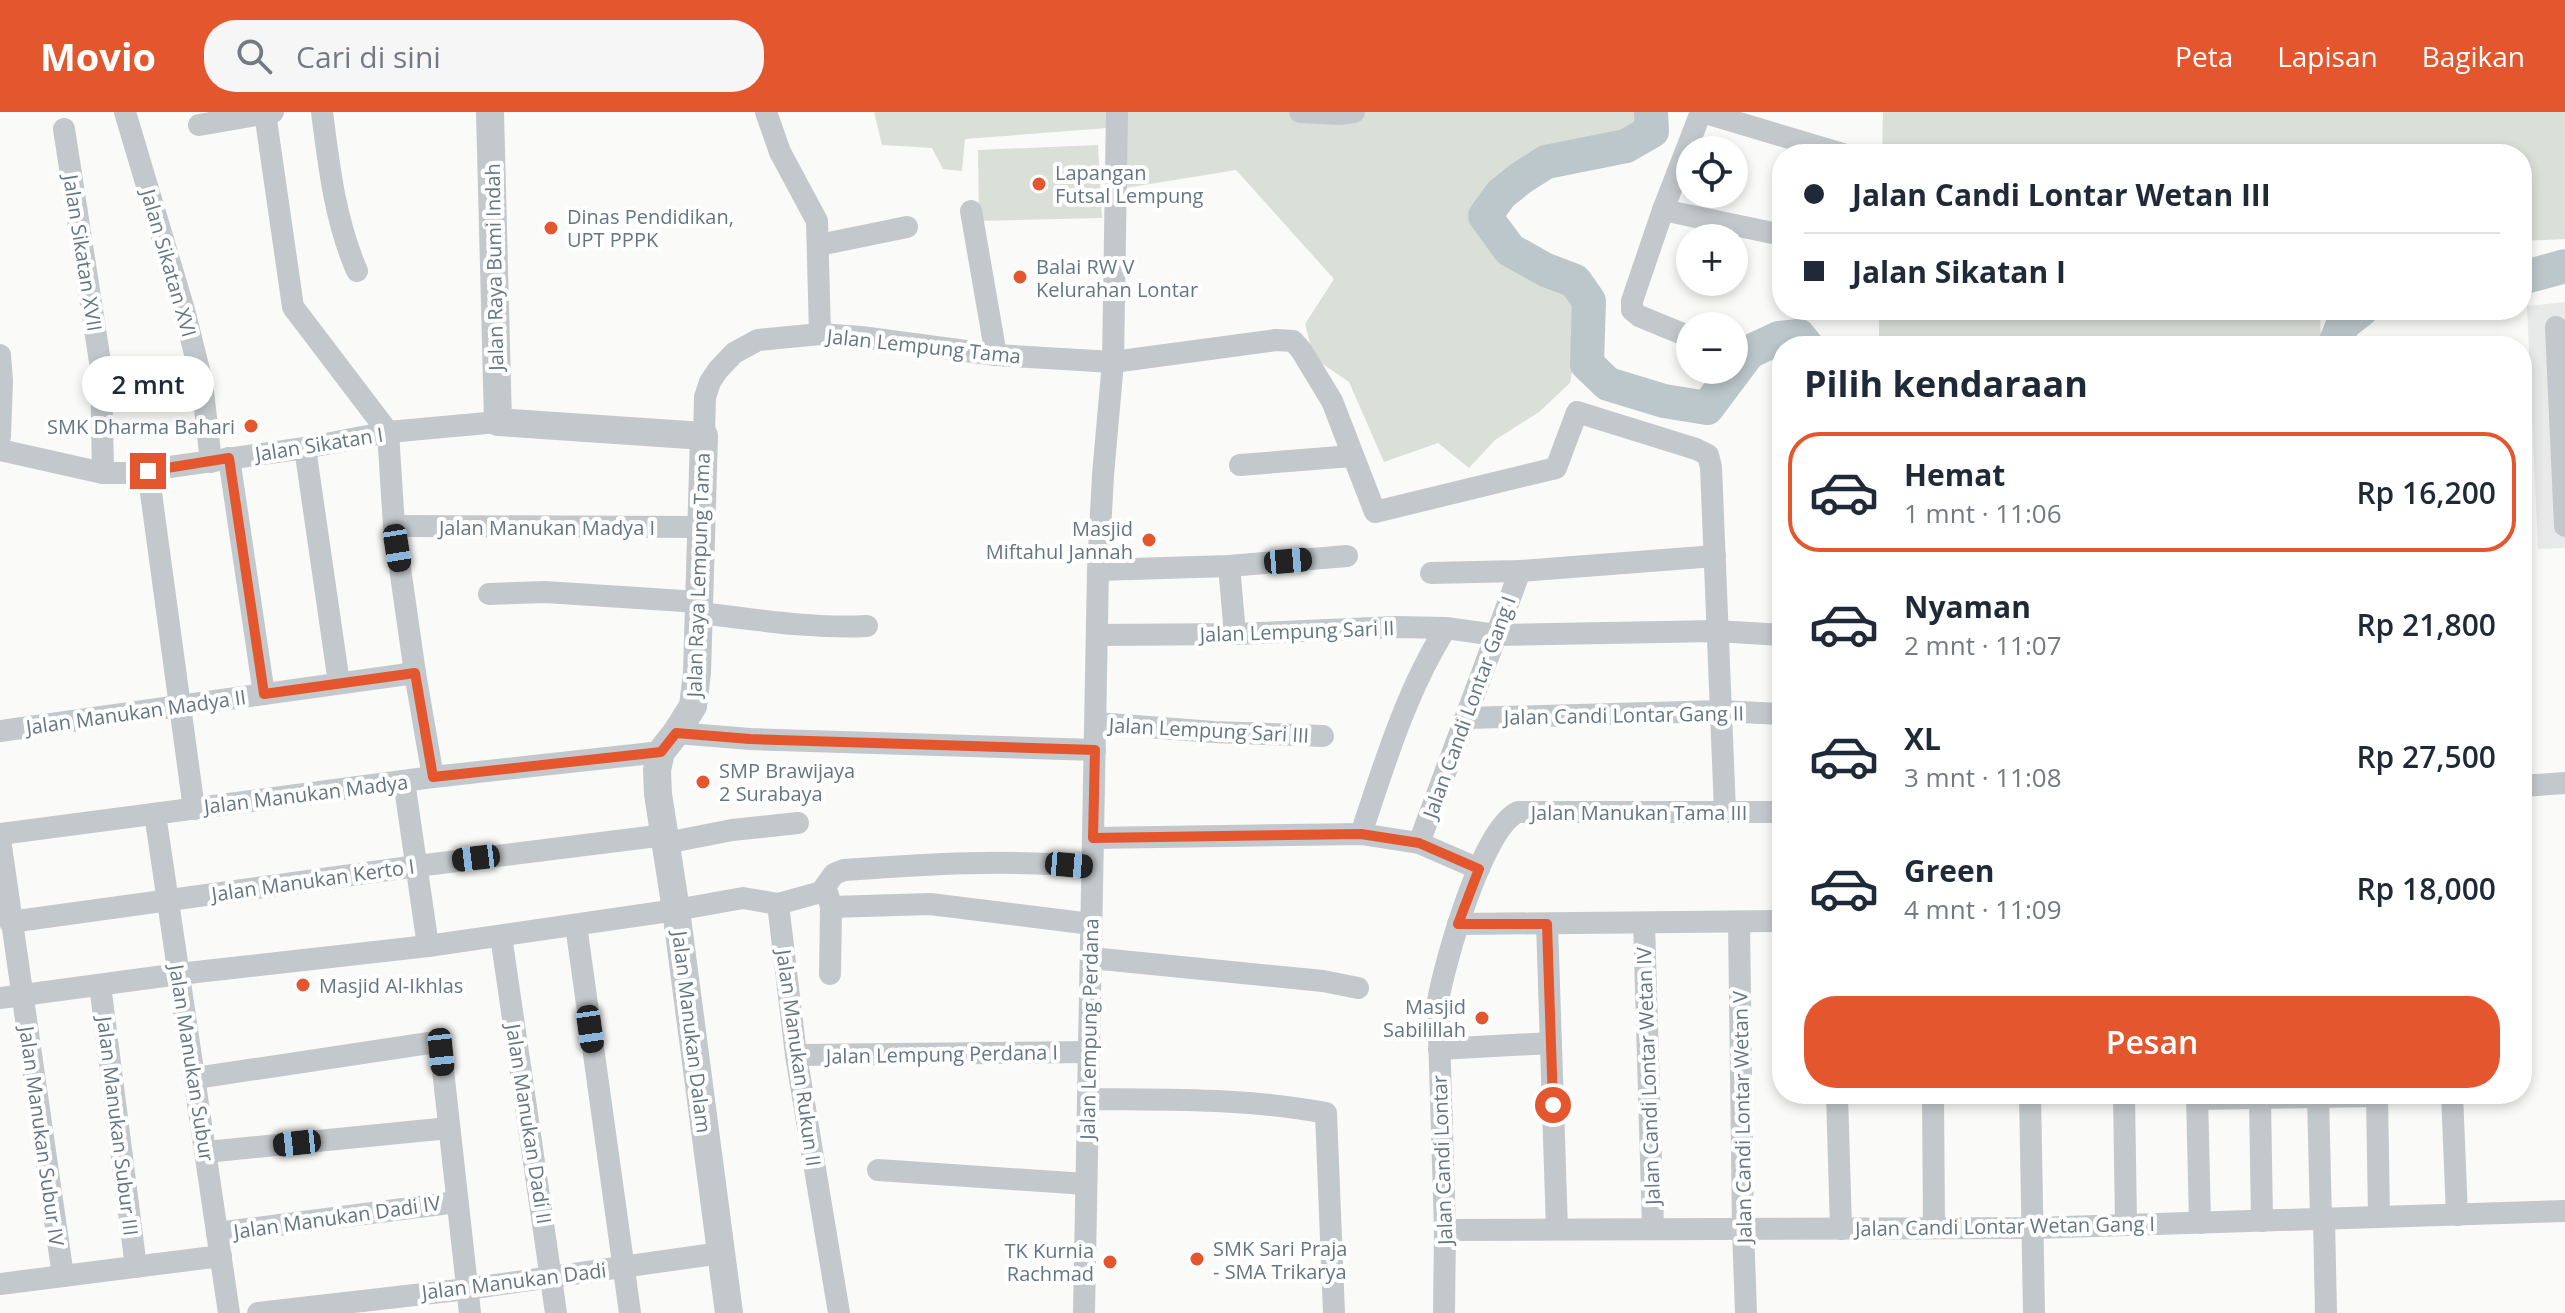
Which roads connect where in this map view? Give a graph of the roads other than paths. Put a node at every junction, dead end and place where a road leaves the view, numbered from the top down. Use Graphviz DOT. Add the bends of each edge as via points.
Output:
graph roads {
  1 [pos="125,112"];
  2 [pos="322,112"];
  3 [pos="490,112"];
  4 [pos="766,112"];
  5 [pos="1117,112"];
  6 [pos="1300,112"];
  7 [pos="1354,112"];
  8 [pos="1702,112"];
  9 [pos="269,113"];
  10 [pos="199,125"];
  11 [pos="64,129"];
  12 [pos="1809,144"];
  13 [pos="1663,210"];
  14 [pos="971,211"];
  15 [pos="907,227"];
  16 [pos="1772,233"];
  17 [pos="819,245"];
  18 [pos="357,271"];
  19 [pos="2556,327"];
  20 [pos="1676,331"];
  21 [pos="820,334"];
  22 [pos="0,355"];
  23 [pos="996,355"];
  24 [pos="1113,362"];
  25 [pos="498,422"];
  26 [pos="388,432"];
  27 [pos="0,436"];
  28 [pos="704,436"];
  29 [pos="305,448"];
  30 [pos="0,450"];
  31 [pos="1352,456"];
  32 [pos="220,460"];
  33 [pos="1240,465"];
  34 [pos="148,471"];
  35 [pos="103,473"];
  36 [pos="394,526"];
  37 [pos="2565,526"];
  38 [pos="701,527"];
  39 [pos="1347,556"];
  40 [pos="1715,556"];
  41 [pos="1229,566"];
  42 [pos="1098,570"];
  43 [pos="1520,571"];
  44 [pos="1431,573"];
  45 [pos="489,594"];
  46 [pos="699,608"];
  47 [pos="867,626"];
  48 [pos="1446,628"];
  49 [pos="1716,631"];
  50 [pos="1235,634"];
  51 [pos="1772,634"];
  52 [pos="1098,635"];
  53 [pos="1496,635"];
  54 [pos="415,673"];
  55 [pos="339,683"];
  56 [pos="264,694"];
  57 [pos="181,706"];
  58 [pos="1721,711"];
  59 [pos="1772,714"];
  60 [pos="1467,718"];
  61 [pos="1096,723"];
  62 [pos="0,731"];
  63 [pos="1323,736"];
  64 [pos="668,743"];
  65 [pos="1095,750"];
  66 [pos="433,777"];
  67 [pos="404,781"];
  68 [pos="2565,783"];
  69 [pos="2532,785"];
  70 [pos="194,809"];
  71 [pos="1725,811"];
  72 [pos="1772,812"];
  73 [pos="155,814"];
  74 [pos="798,823"];
  75 [pos="1361,834"];
  76 [pos="0,837"];
  77 [pos="1093,838"];
  78 [pos="665,839"];
  79 [pos="1419,843"];
  80 [pos="417,866"];
  81 [pos="1092,867"];
  82 [pos="1479,869"];
  83 [pos="828,897"];
  84 [pos="167,899"];
  85 [pos="778,904"];
  86 [pos="676,910"];
  87 [pos="1772,921"];
  88 [pos="10,922"];
  89 [pos="1739,922"];
  90 [pos="1644,923"];
  91 [pos="1091,924"];
  92 [pos="1458,924"];
  93 [pos="1547,924"];
  94 [pos="576,925"];
  95 [pos="501,936"];
  96 [pos="428,946"];
  97 [pos="1091,958"];
  98 [pos="179,974"];
  99 [pos="830,974"];
  100 [pos="100,985"];
  101 [pos="1358,988"];
  102 [pos="10,997"];
  103 [pos="1551,1043"];
  104 [pos="1439,1049"];
  105 [pos="1089,1052"];
  106 [pos="796,1055"];
  107 [pos="196,1078"];
  108 [pos="1088,1099"];
  109 [pos="1837,1104"];
  110 [pos="1933,1104"];
  111 [pos="2030,1104"];
  112 [pos="2124,1104"];
  113 [pos="2197,1104"];
  114 [pos="2260,1104"];
  115 [pos="2318,1104"];
  116 [pos="2377,1104"];
  117 [pos="2452,1104"];
  118 [pos="449,1128"];
  119 [pos="206,1152"];
  120 [pos="878,1170"];
  121 [pos="1086,1184"];
  122 [pos="457,1202"];
  123 [pos="2565,1211"];
  124 [pos="2457,1215"];
  125 [pos="2379,1217"];
  126 [pos="2322,1219"];
  127 [pos="2262,1221"];
  128 [pos="2200,1223"];
  129 [pos="2126,1225"];
  130 [pos="1934,1228"];
  131 [pos="2033,1228"];
  132 [pos="1557,1229"];
  133 [pos="1653,1229"];
  134 [pos="1743,1229"];
  135 [pos="1841,1229"];
  136 [pos="1445,1230"];
  137 [pos="217,1233"];
  138 [pos="721,1253"];
  139 [pos="221,1256"];
  140 [pos="136,1267"];
  141 [pos="624,1268"];
  142 [pos="63,1276"];
  143 [pos="551,1277"];
  144 [pos="0,1284"];
  145 [pos="467,1289"];
  146 [pos="389,1305"];
  147 [pos="229,1313"];
  148 [pos="258,1313"];
  149 [pos="470,1313"];
  150 [pos="556,1313"];
  151 [pos="630,1313"];
  152 [pos="729,1313"];
  153 [pos="839,1313"];
  154 [pos="1084,1313"];
  155 [pos="1334,1313"];
  156 [pos="1444,1313"];
  157 [pos="1746,1313"];
  158 [pos="2034,1313"];
  159 [pos="2326,1313"];
  1 -- 32 [label="street, Jalan Sikatan XVI" via="184,310"];
  2 -- 18 [label="street" via="337,213"];
  3 -- 25 [label="street, Jalan Raya Bumi Indah"];
  4 -- 17 [label="street" via="780,152 817,221"];
  5 -- 24 [label="street, Jalan Lempung Perdana"];
  6 -- 7 [label="street"];
  8 -- 12 [label="street"];
  8 -- 13 [label="street"];
  9 -- 10 [label="street"];
  9 -- 26 [label="street" via="293,307"];
  11 -- 35 [label="street, Jalan Sikatan XVII" via="101,368"];
  13 -- 16 [label="street"];
  13 -- 20 [label="street" via="1632,310"];
  14 -- 23 [label="street"];
  15 -- 17 [label="street"];
  17 -- 21 [label="street"];
  19 -- 37 [label="street"];
  21 -- 23 [label="street, Jalan Lempung Tama"];
  21 -- 28 [label="street, Jalan Lempung Tama" via="758,340 734,353 710,382"];
  22 -- 27 [label="street"];
  23 -- 24 [label="street, Jalan Lempung Tama"];
  24 -- 31 [label="street, Jalan Lempung Tama" via="1293,341 1332,401"];
  24 -- 42 [label="street, Jalan Lempung Perdana"];
  25 -- 26 [label="street, Jalan Sikatan I"];
  25 -- 28 [label="street"];
  26 -- 29 [label="street, Jalan Sikatan I"];
  26 -- 36 [label="street"];
  28 -- 38 [label="street, Jalan Raya Lempung Tama"];
  29 -- 32 [label="street, Jalan Sikatan I"];
  29 -- 55 [label="street"];
  30 -- 35 [label="street, Jalan Sikatan I"];
  31 -- 33 [label="street"];
  31 -- 40 [label="street" via="1375,512 1556,468 1577,412 1708,455"];
  32 -- 34 [label="street, Jalan Sikatan I"];
  32 -- 56 [label="street, Jalan Sikatan XVI"];
  34 -- 35 [label="street, Jalan Sikatan I"];
  34 -- 57 [label="street"];
  36 -- 38 [label="street, Jalan Manukan Madya I"];
  36 -- 54 [label="street"];
  38 -- 46 [label="street, Jalan Raya Lempung Tama"];
  39 -- 41 [label="street"];
  40 -- 43 [label="street"];
  40 -- 49 [label="street"];
  41 -- 42 [label="street"];
  41 -- 50 [label="street"];
  42 -- 52 [label="street, Jalan Lempung Perdana"];
  43 -- 44 [label="street"];
  43 -- 53 [label="street, Jalan Candi Lontar Gang I"];
  45 -- 46 [label="street" via="545,592"];
  46 -- 47 [label="street" via="792,623"];
  46 -- 64 [label="street, Jalan Raya Lempung Tama" via="693,706"];
  48 -- 50 [label="street, Jalan Lempung Sari II"];
  48 -- 53 [label="street, Jalan Lempung Sari II"];
  48 -- 75 [label="street" via="1393,741"];
  49 -- 51 [label="street, Jalan Lempung Sari II"];
  49 -- 53 [label="street, Jalan Lempung Sari II"];
  49 -- 58 [label="street"];
  50 -- 52 [label="street, Jalan Lempung Sari II"];
  52 -- 61 [label="street, Jalan Lempung Perdana"];
  53 -- 60 [label="street, Jalan Candi Lontar Gang I"];
  54 -- 55 [label="street, Jalan Manukan Madya II"];
  54 -- 66 [label="street"];
  55 -- 56 [label="street, Jalan Manukan Madya II"];
  56 -- 57 [label="street, Jalan Manukan Madya II"];
  57 -- 62 [label="street, Jalan Manukan Madya II"];
  57 -- 70 [label="street"];
  58 -- 59 [label="street, Jalan Candi Lontar Gang II"];
  58 -- 60 [label="street, Jalan Candi Lontar Gang II"];
  58 -- 71 [label="street"];
  60 -- 79 [label="street, Jalan Candi Lontar Gang I"];
  61 -- 63 [label="street, Jalan Lempung Sari III"];
  61 -- 65 [label="street, Jalan Lempung Perdana"];
  64 -- 65 [label="street, Jalan Manukan Madya" via="750,739"];
  64 -- 66 [label="street, Jalan Manukan Madya"];
  64 -- 78 [label="street, Jalan Manukan Dalam" via="657,770"];
  65 -- 77 [label="street, Jalan Lempung Perdana"];
  66 -- 67 [label="street, Jalan Manukan Madya"];
  67 -- 70 [label="street, Jalan Manukan Madya"];
  67 -- 80 [label="street"];
  68 -- 69 [label="street"];
  70 -- 73 [label="street, Jalan Manukan Madya"];
  71 -- 72 [label="street, Jalan Manukan Tama III"];
  71 -- 82 [label="street, Jalan Manukan Tama III" via="1518,812 1504,822"];
  73 -- 76 [label="street, Jalan Manukan Madya"];
  73 -- 84 [label="street, Jalan Manukan Subur"];
  74 -- 78 [label="street, Jalan Manukan Kerto I"];
  75 -- 77 [label="street"];
  75 -- 79 [label="street"];
  76 -- 88 [label="street, Jalan Manukan Subur IV"];
  77 -- 81 [label="street, Jalan Lempung Perdana"];
  78 -- 80 [label="street, Jalan Manukan Kerto I"];
  78 -- 86 [label="street, Jalan Manukan Dalam"];
  79 -- 82 [label="street"];
  80 -- 84 [label="street, Jalan Manukan Kerto I"];
  80 -- 96 [label="street"];
  81 -- 83 [label="street" via="957,862 844,870 834,874"];
  81 -- 91 [label="street, Jalan Lempung Perdana"];
  82 -- 92 [label="street, Jalan Candi Lontar"];
  83 -- 85 [label="street" via="821,892"];
  83 -- 91 [label="street"];
  83 -- 99 [label="street"];
  84 -- 88 [label="street, Jalan Manukan Kerto I"];
  84 -- 98 [label="street, Jalan Manukan Subur"];
  85 -- 86 [label="street" via="743,898"];
  85 -- 106 [label="street, Jalan Manukan Rukun II"];
  86 -- 94 [label="street"];
  86 -- 138 [label="street, Jalan Manukan Dalam"];
  87 -- 89 [label="street"];
  88 -- 102 [label="street, Jalan Manukan Subur IV"];
  89 -- 90 [label="street"];
  89 -- 134 [label="street, Jalan Candi Lontar Wetan V"];
  90 -- 93 [label="street"];
  90 -- 133 [label="street, Jalan Candi Lontar Wetan IV"];
  91 -- 97 [label="street, Jalan Lempung Perdana"];
  92 -- 93 [label="street"];
  92 -- 104 [label="street, Jalan Candi Lontar" via="1438,1001"];
  93 -- 103 [label="street"];
  94 -- 95 [label="street"];
  94 -- 141 [label="street"];
  95 -- 96 [label="street"];
  95 -- 143 [label="street, Jalan Manukan Dadi II"];
  96 -- 98 [label="street"];
  97 -- 101 [label="street"];
  97 -- 105 [label="street, Jalan Lempung Perdana"];
  98 -- 100 [label="street"];
  98 -- 107 [label="street, Jalan Manukan Subur"];
  100 -- 102 [label="street"];
  100 -- 140 [label="street, Jalan Manukan Subur III"];
  102 -- 142 [label="street, Jalan Manukan Subur IV"];
  103 -- 104 [label="street"];
  103 -- 132 [label="street"];
  104 -- 136 [label="street, Jalan Candi Lontar"];
  105 -- 106 [label="street, Jalan Lempung Perdana I"];
  105 -- 108 [label="street, Jalan Lempung Perdana"];
  106 -- 153 [label="street, Jalan Manukan Rukun II"];
  107 -- 118 [label="street" via="429,1043 441,1052"];
  107 -- 119 [label="street, Jalan Manukan Subur"];
  108 -- 121 [label="street, Jalan Lempung Perdana"];
  108 -- 155 [label="street" via="1190,1100 1326,1113"];
  109 -- 135 [label="street"];
  110 -- 130 [label="street"];
  111 -- 131 [label="street"];
  112 -- 129 [label="street"];
  113 -- 128 [label="street"];
  114 -- 127 [label="street"];
  115 -- 126 [label="street"];
  116 -- 125 [label="street"];
  117 -- 124 [label="street"];
  118 -- 119 [label="street"];
  118 -- 122 [label="street"];
  119 -- 137 [label="street, Jalan Manukan Subur"];
  120 -- 121 [label="street"];
  121 -- 154 [label="street, Jalan Lempung Perdana"];
  122 -- 137 [label="street, Jalan Manukan Dadi IV"];
  122 -- 145 [label="street"];
  123 -- 124 [label="street, Jalan Candi Lontar Wetan Gang I"];
  124 -- 125 [label="street, Jalan Candi Lontar Wetan Gang I"];
  125 -- 126 [label="street, Jalan Candi Lontar Wetan Gang I"];
  126 -- 127 [label="street, Jalan Candi Lontar Wetan Gang I"];
  126 -- 159 [label="street"];
  127 -- 128 [label="street, Jalan Candi Lontar Wetan Gang I"];
  128 -- 129 [label="street, Jalan Candi Lontar Wetan Gang I"];
  129 -- 131 [label="street, Jalan Candi Lontar Wetan Gang I"];
  130 -- 131 [label="street, Jalan Candi Lontar Wetan Gang I"];
  130 -- 135 [label="street, Jalan Candi Lontar Wetan Gang I"];
  131 -- 158 [label="street"];
  132 -- 133 [label="street, Jalan Candi Lontar Wetan Gang I"];
  132 -- 136 [label="street, Jalan Candi Lontar Wetan Gang I"];
  133 -- 134 [label="street, Jalan Candi Lontar Wetan Gang I"];
  134 -- 135 [label="street, Jalan Candi Lontar Wetan Gang I"];
  134 -- 157 [label="street, Jalan Candi Lontar Wetan V"];
  136 -- 156 [label="street, Jalan Candi Lontar"];
  137 -- 139 [label="street, Jalan Manukan Subur"];
  138 -- 141 [label="street, Jalan Manukan Dadi"];
  138 -- 152 [label="street, Jalan Manukan Dalam"];
  139 -- 140 [label="street"];
  139 -- 147 [label="street, Jalan Manukan Subur"];
  140 -- 142 [label="street"];
  141 -- 143 [label="street, Jalan Manukan Dadi"];
  141 -- 151 [label="street"];
  142 -- 144 [label="street"];
  143 -- 145 [label="street, Jalan Manukan Dadi"];
  143 -- 150 [label="street, Jalan Manukan Dadi II"];
  145 -- 146 [label="street, Jalan Manukan Dadi"];
  145 -- 149 [label="street"];
  146 -- 148 [label="street, Jalan Manukan Dadi"];
}
